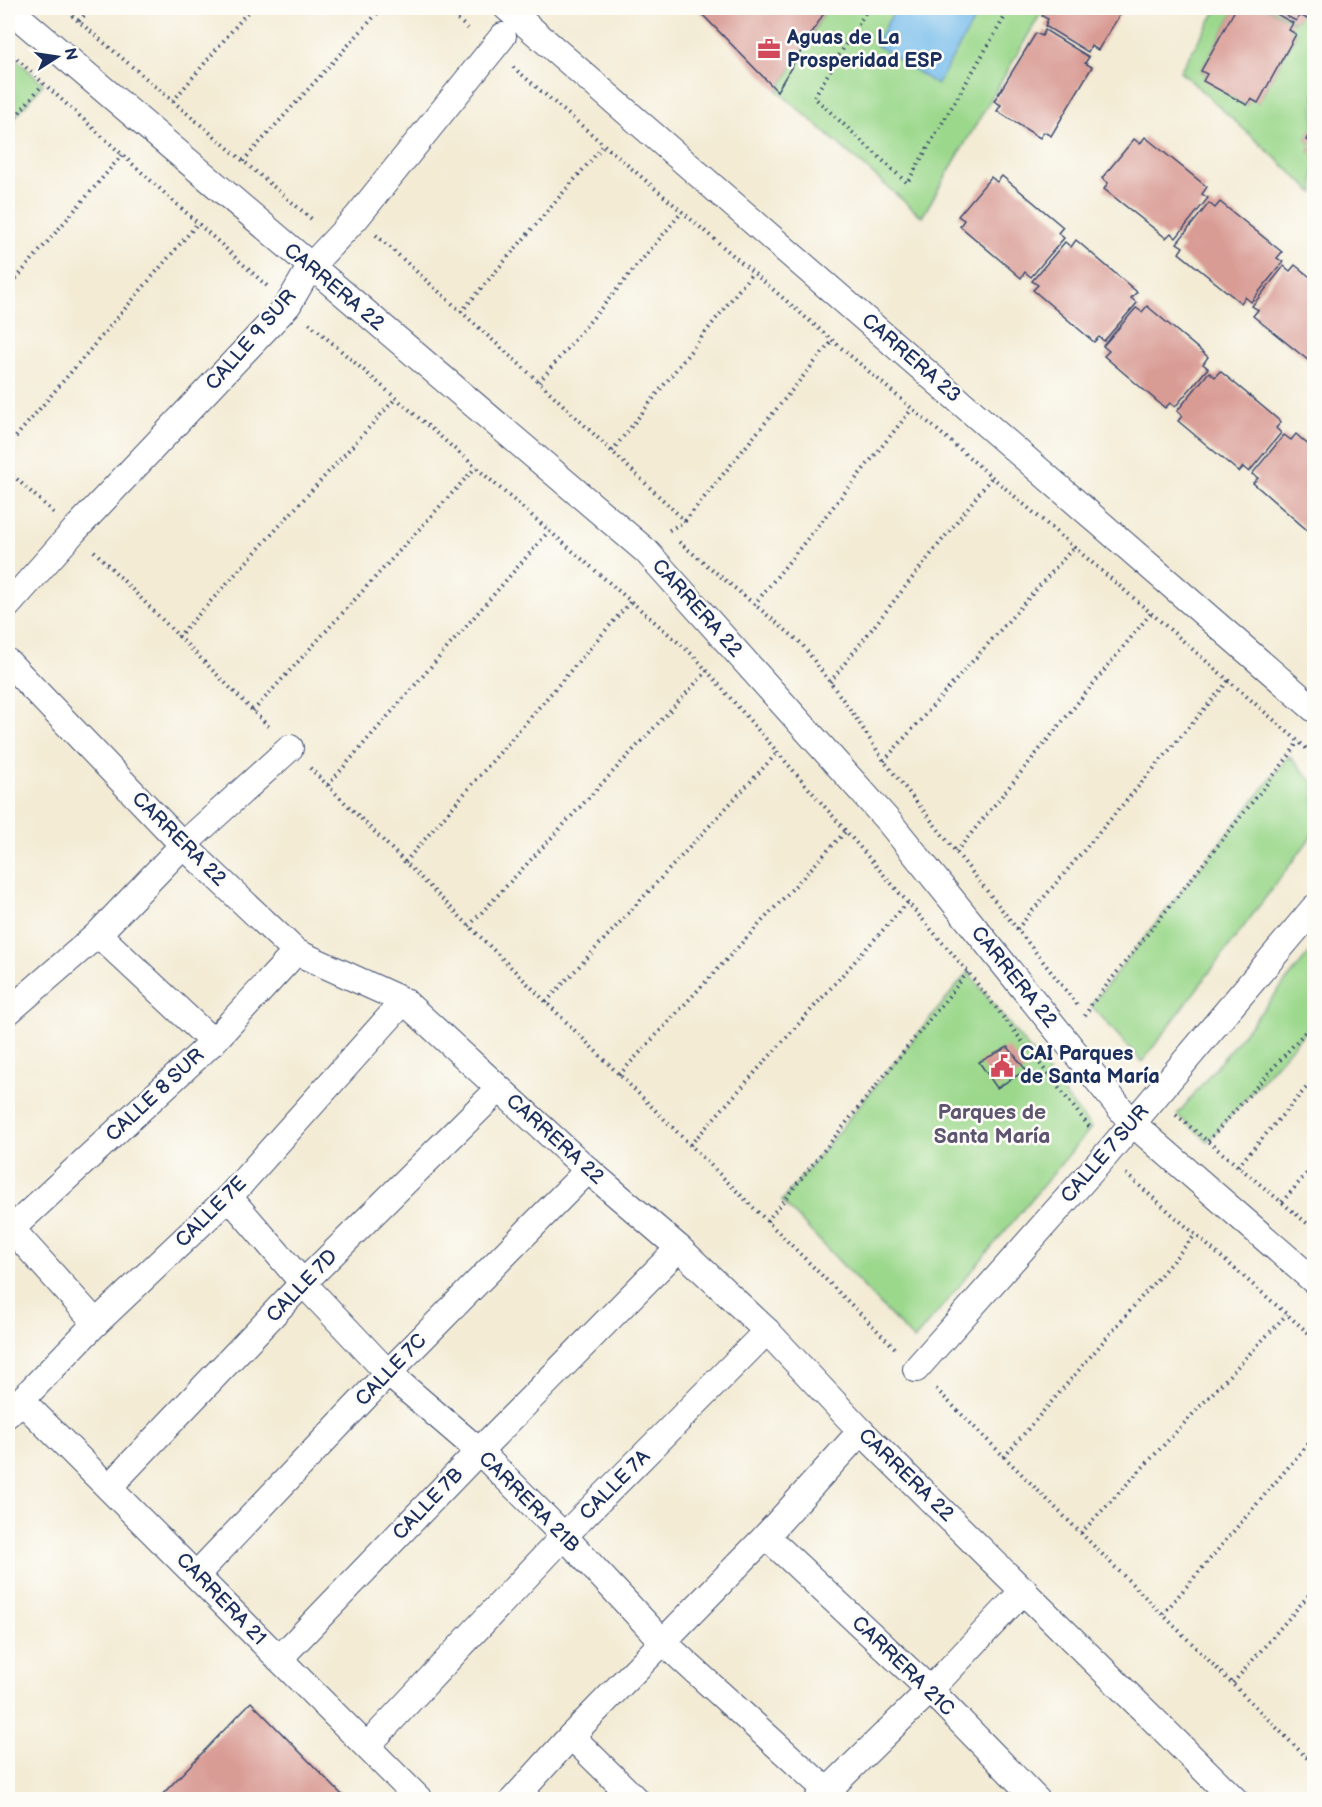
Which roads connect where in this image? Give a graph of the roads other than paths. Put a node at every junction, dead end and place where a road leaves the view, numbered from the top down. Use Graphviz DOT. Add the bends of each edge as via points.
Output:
graph roads {
  1 [pos="8,8"];
  2 [pos="507,8"];
  3 [pos="497,42"];
  4 [pos="310,267"];
  5 [pos="8,605"];
  6 [pos="8,662"];
  7 [pos="1314,709"];
  8 [pos="290,748"];
  9 [pos="183,846"];
  10 [pos="1314,909"];
  11 [pos="98,934"];
  12 [pos="296,952"];
  13 [pos="404,1000"];
  14 [pos="8,1012"];
  15 [pos="213,1042"];
  16 [pos="499,1089"];
  17 [pos="1132,1123"];
  18 [pos="588,1170"];
  19 [pos="229,1197"];
  20 [pos="9,1229"];
  21 [pos="679,1248"];
  22 [pos="1314,1281"];
  23 [pos="303,1283"];
  24 [pos="96,1323"];
  25 [pos="767,1331"];
  26 [pos="916,1369"];
  27 [pos="387,1373"];
  28 [pos="14,1407"];
  29 [pos="861,1431"];
  30 [pos="479,1451"];
  31 [pos="109,1487"];
  32 [pos="564,1536"];
  33 [pos="766,1536"];
  34 [pos="196,1574"];
  35 [pos="1024,1590"];
  36 [pos="662,1641"];
  37 [pos="279,1659"];
  38 [pos="930,1690"];
  39 [pos="571,1736"];
  40 [pos="367,1746"];
  41 [pos="1222,1795"];
  42 [pos="828,1796"];
  43 [pos="420,1800"];
  44 [pos="513,1800"];
  45 [pos="636,1800"];
  46 [pos="1037,1800"];
  1 -- 4 [label="street, CARRERA 22"];
  2 -- 7 [label="street, CARRERA 23"];
  3 -- 4 [label="street, CALLE 9 SUR" via="357,218"];
  4 -- 5 [label="street, CALLE 9 SUR" via="288,305"];
  4 -- 17 [label="street, CARRERA 22" via="646,551 890,822"];
  6 -- 9 [label="street, CARRERA 22"];
  8 -- 9 [label="street"];
  9 -- 11 [label="street"];
  9 -- 12 [label="street, CARRERA 22"];
  10 -- 17 [label="street, CALLE 7 SUR"];
  11 -- 14 [label="street"];
  11 -- 15 [label="street"];
  12 -- 13 [label="street, CARRERA 22"];
  12 -- 15 [label="street, CALLE 8 SUR"];
  13 -- 16 [label="street, CARRERA 22"];
  13 -- 19 [label="street, CALLE 7E"];
  15 -- 20 [label="street, CALLE 8 SUR"];
  16 -- 18 [label="street, CARRERA 22"];
  16 -- 23 [label="street, CALLE 7D"];
  17 -- 22 [label="street, CARRERA 22"];
  17 -- 26 [label="street, CALLE 7 SUR"];
  18 -- 21 [label="street, CARRERA 22"];
  18 -- 27 [label="street, CALLE 7C"];
  19 -- 23 [label="street, CARRERA 21B"];
  19 -- 24 [label="street, CALLE 7E"];
  20 -- 24 [label="street"];
  21 -- 25 [label="street, CARRERA 22"];
  21 -- 30 [label="street, CALLE 7B"];
  23 -- 27 [label="street, CARRERA 21B"];
  23 -- 31 [label="street, CALLE 7D"];
  24 -- 28 [label="street, CALLE 7E"];
  25 -- 29 [label="street, CARRERA 22"];
  25 -- 32 [label="street, CALLE 7A"];
  27 -- 30 [label="street, CARRERA 21B"];
  27 -- 34 [label="street, CALLE 7C"];
  28 -- 31 [label="street, CARRERA 21"];
  29 -- 33 [label="street"];
  29 -- 35 [label="street, CARRERA 22"];
  30 -- 32 [label="street, CARRERA 21B"];
  30 -- 37 [label="street, CALLE 7B"];
  31 -- 34 [label="street, CARRERA 21"];
  32 -- 36 [label="street, CARRERA 21B"];
  32 -- 40 [label="street, CALLE 7A"];
  33 -- 36 [label="street"];
  33 -- 38 [label="street, CARRERA 21C"];
  34 -- 37 [label="street, CARRERA 21"];
  35 -- 38 [label="street"];
  35 -- 41 [label="street, CARRERA 22"];
  36 -- 39 [label="street"];
  36 -- 42 [label="street, CARRERA 21B"];
  37 -- 40 [label="street, CARRERA 21"];
  38 -- 42 [label="street"];
  38 -- 46 [label="street, CARRERA 21C"];
  39 -- 44 [label="street"];
  39 -- 45 [label="street"];
  40 -- 43 [label="street, CARRERA 21"];
}
